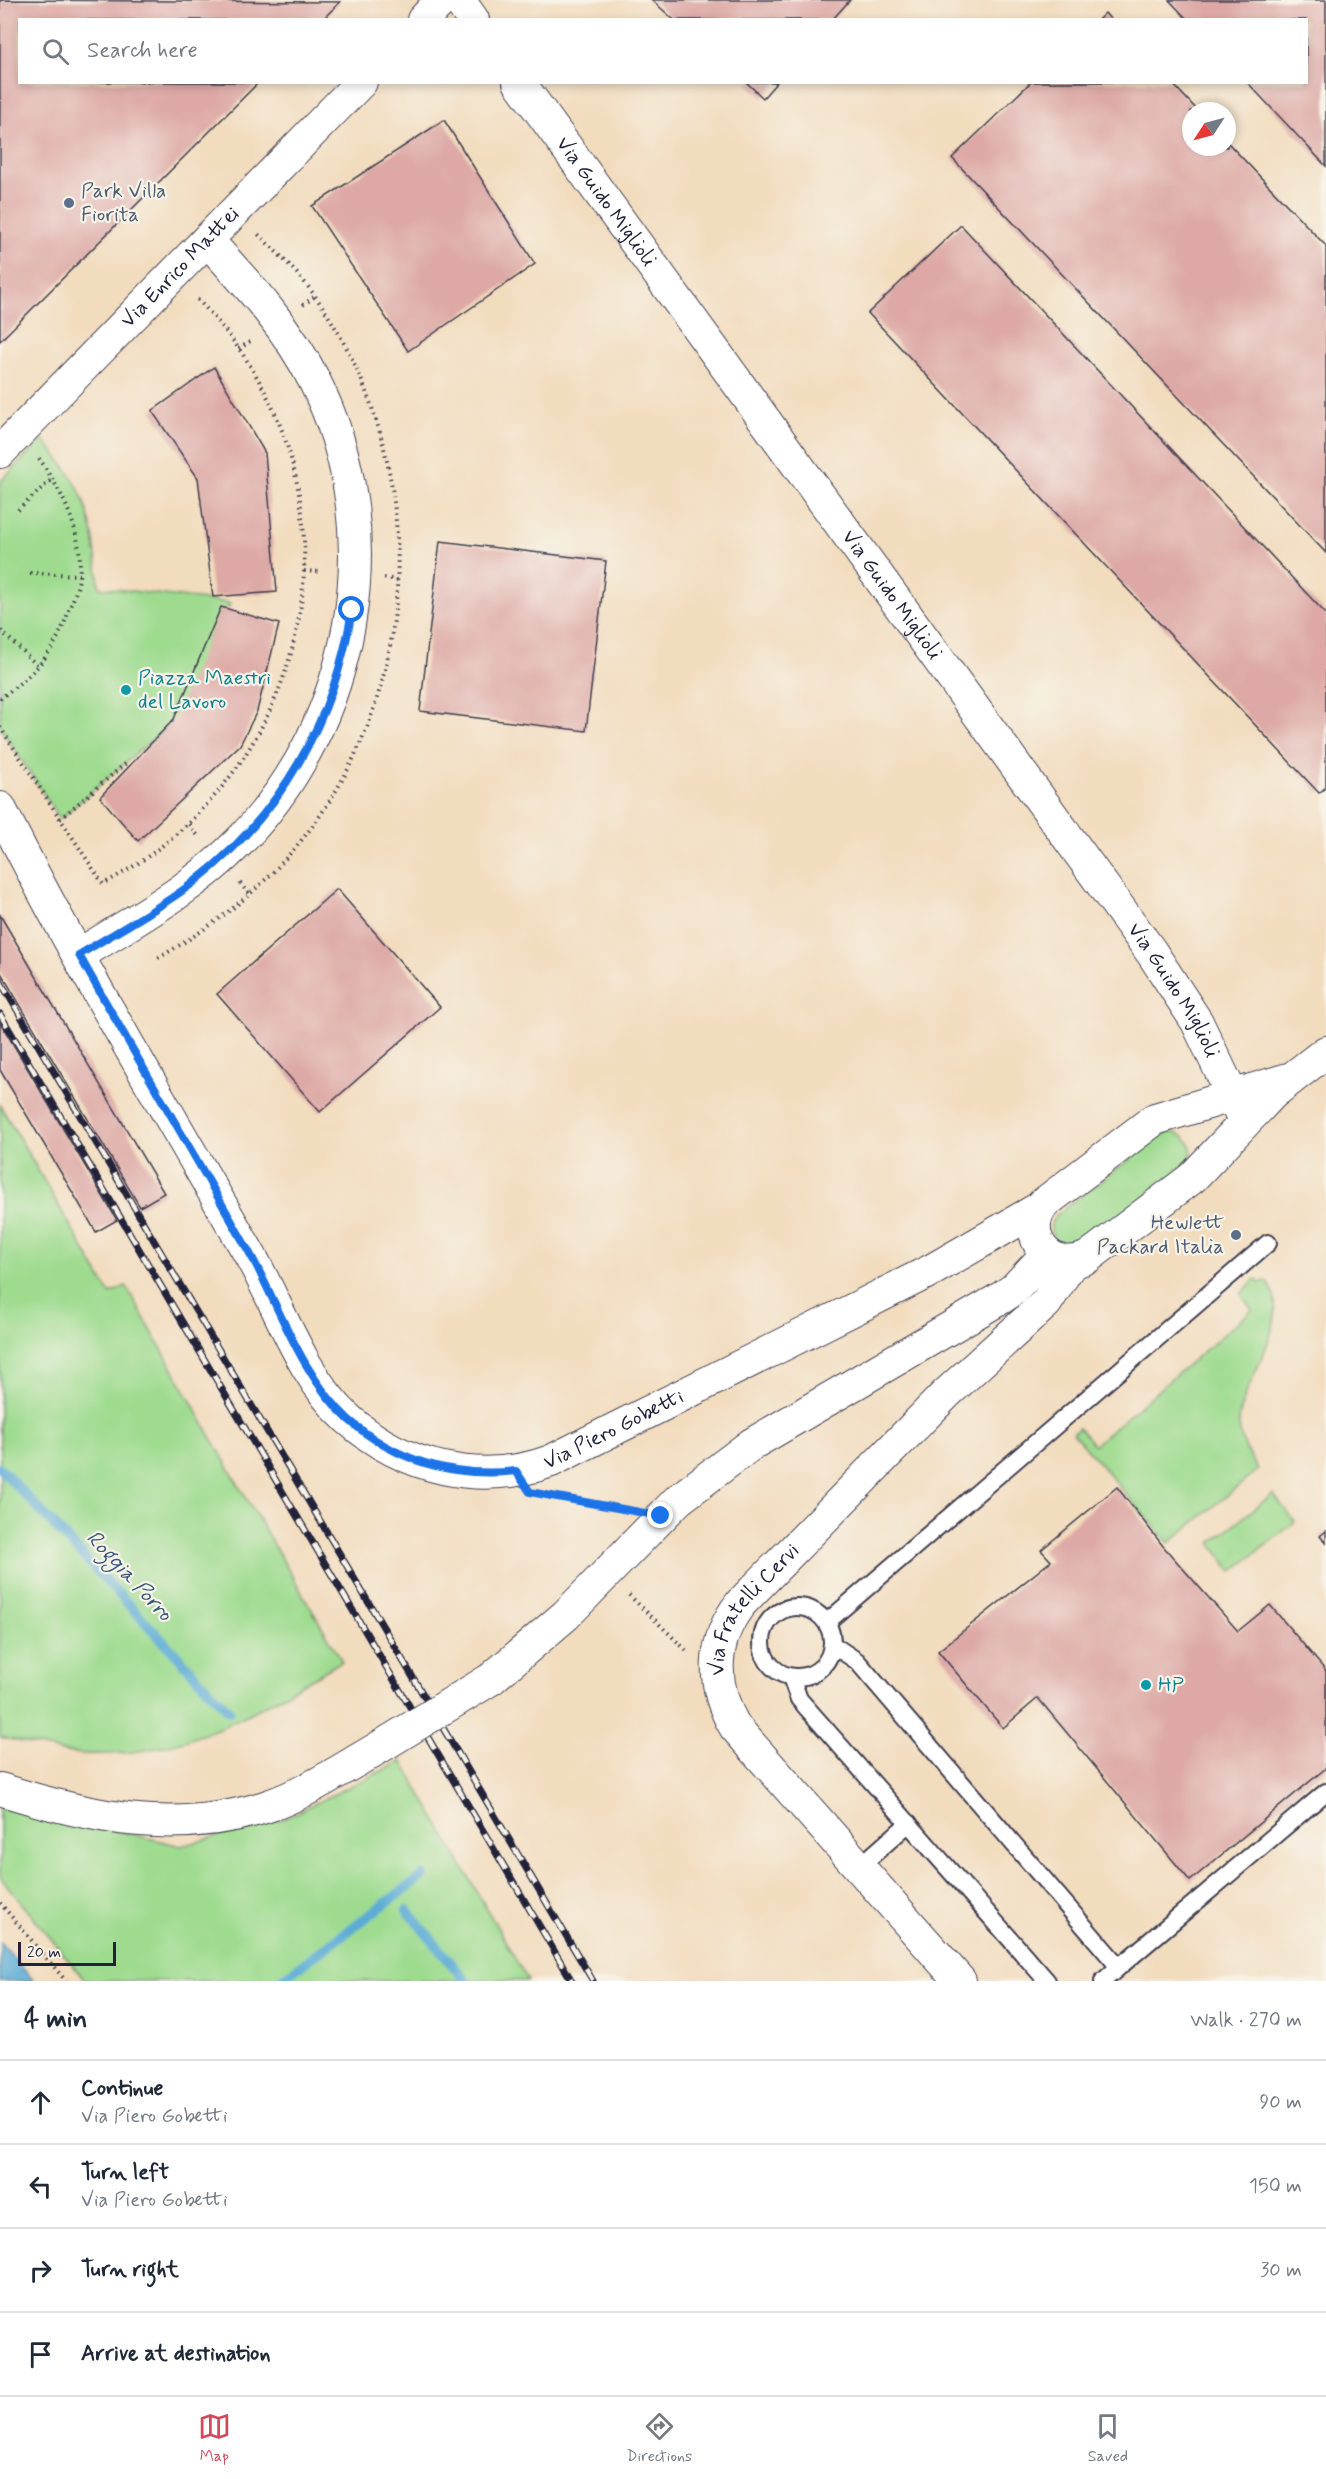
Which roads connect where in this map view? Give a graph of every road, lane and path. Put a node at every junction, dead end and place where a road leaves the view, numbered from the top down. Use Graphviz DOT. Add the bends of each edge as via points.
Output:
graph roads {
  1 [pos="442,0"];
  2 [pos="459,0"];
  3 [pos="425,18"];
  4 [pos="472,18"];
  5 [pos="359,84"];
  6 [pos="520,84"];
  7 [pos="207,240"];
  8 [pos="172,276"];
  9 [pos="33,450"];
  10 [pos="0,452"];
  11 [pos="53,478"];
  12 [pos="18,510"];
  13 [pos="30,573"];
  14 [pos="79,575"];
  15 [pos="1,631"];
  16 [pos="38,666"];
  17 [pos="0,699"];
  18 [pos="0,727"];
  19 [pos="126,763"];
  20 [pos="0,808"];
  21 [pos="60,819"];
  22 [pos="79,955"];
  23 [pos="1326,1053"];
  24 [pos="1238,1109"];
  25 [pos="1165,1116"];
  26 [pos="1200,1169"];
  27 [pos="1041,1207"];
  28 [pos="1268,1243"];
  29 [pos="1052,1253"];
  30 [pos="932,1270"];
  31 [pos="516,1471"];
  32 [pos="661,1516"];
  33 [pos="606,1572"];
  34 [pos="827,1622"];
  35 [pos="832,1645"];
  36 [pos="791,1677"];
  37 [pos="717,1680"];
  38 [pos="0,1789"];
  39 [pos="1326,1792"];
  40 [pos="909,1824"];
  41 [pos="859,1867"];
  42 [pos="0,1903"];
  43 [pos="1119,1967"];
  44 [pos="66,1981"];
  45 [pos="960,1981"];
  46 [pos="1047,1981"];
  47 [pos="1103,1981"];
  1 -- 3 [label="street"];
  2 -- 4 [label="street"];
  5 -- 7 [label="street, Via Enrico Mattei"];
  6 -- 24 [label="street, Via Guido Miglioli" via="1152,953 1214,1052"];
  7 -- 8 [label="street, Via Enrico Mattei"];
  7 -- 22 [label="street" via="279,321 315,382 330,418 344,465 353,522 354,581 348,634 319,726 296,769 264,814 237,845 193,883"];
  8 -- 10 [label="street, Via Enrico Mattei"];
  8 -- 21 [label="path" via="207,309 239,349 262,386 281,430 295,476 303,523 300,618 285,676 261,731 221,790 173,838 103,884"];
  9 -- 11 [label="path"];
  11 -- 12 [label="path"];
  11 -- 14 [label="path" via="77,542"];
  13 -- 14 [label="path"];
  14 -- 16 [label="path" via="64,626"];
  15 -- 16 [label="path"];
  16 -- 17 [label="path"];
  18 -- 21 [label="path"];
  19 -- 21 [label="path"];
  20 -- 22 [label="street, Via Piero Gobetti"];
  22 -- 31 [label="street, Via Piero Gobetti" via="253,1259 304,1359 336,1406 378,1442 418,1462 458,1471"];
  23 -- 24 [label="street"];
  24 -- 25 [label="street, Via Piero Gobetti"];
  24 -- 26 [label="street"];
  25 -- 26 [label="street" via="1186,1119 1202,1135 1206,1153"];
  25 -- 27 [label="street, Via Piero Gobetti" via="1151,1121"];
  26 -- 29 [label="street" via="1089,1256"];
  27 -- 29 [label="street" via="1034,1228"];
  27 -- 30 [label="street, Via Piero Gobetti"];
  28 -- 34 [label="lane"];
  29 -- 30 [label="street, Via Piero Gobetti"];
  29 -- 32 [label="street" via="1001,1298 752,1444"];
  29 -- 37 [label="street, Via Fratelli Cervi" via="1046,1303 946,1394 731,1615 722,1636"];
  30 -- 31 [label="street, Via Piero Gobetti" via="592,1441 550,1461"];
  31 -- 32 [label="path" via="530,1492"];
  32 -- 33 [label="street"];
  33 -- 37 [label="path"];
  33 -- 38 [label="street, bridge" via="551,1629 491,1680 297,1794 264,1807 206,1819 139,1822"];
  34 -- 35 [label="lane"];
  34 -- 36 [label="lane" via="819,1614 798,1606 776,1613 768,1621 761,1643 764,1655 779,1673"];
  35 -- 36 [label="lane" via="824,1666 802,1677"];
  35 -- 43 [label="lane" via="857,1661"];
  36 -- 40 [label="lane" via="799,1699"];
  37 -- 41 [label="street, Via Fratelli Cervi" via="721,1701 735,1727"];
  39 -- 43 [label="lane"];
  40 -- 41 [label="lane"];
  40 -- 46 [label="lane"];
  41 -- 45 [label="street, Via Fratelli Cervi"];
  42 -- 44 [label="path"];
  43 -- 47 [label="lane"];
}
